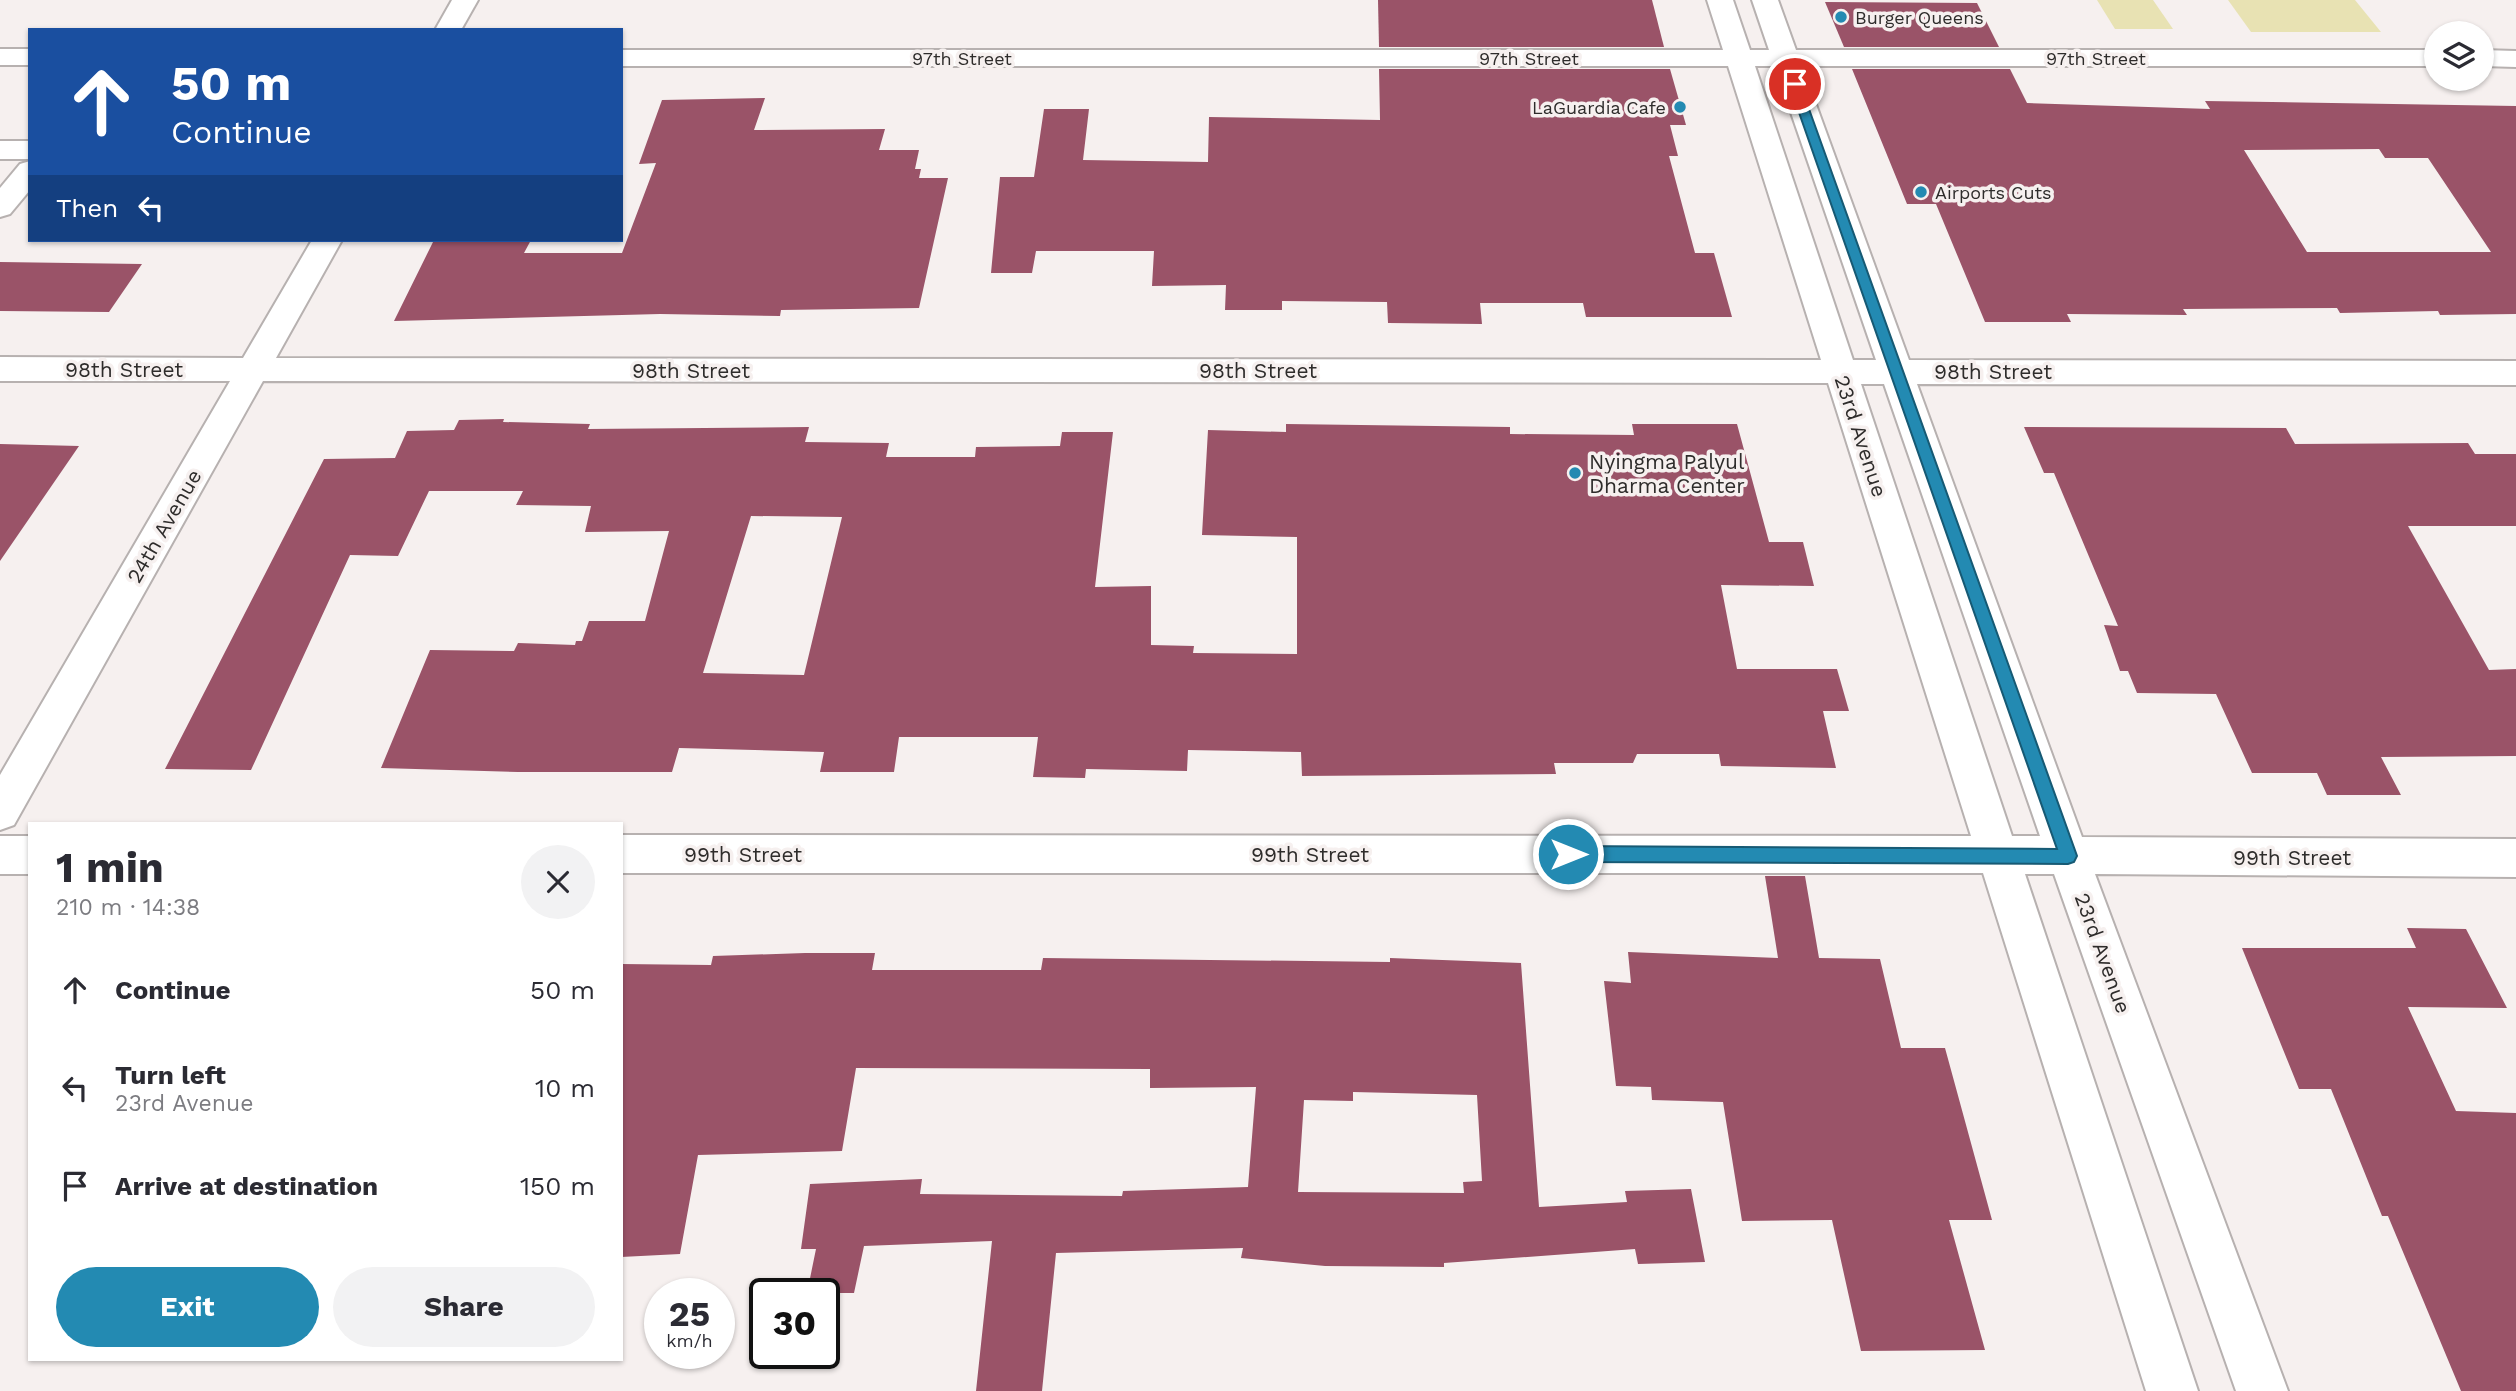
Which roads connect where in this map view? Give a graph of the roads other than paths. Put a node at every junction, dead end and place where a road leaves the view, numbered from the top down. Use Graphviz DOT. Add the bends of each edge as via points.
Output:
graph roads {
  1 [pos="465,0"];
  2 [pos="1720,0"];
  3 [pos="1765,0"];
  4 [pos="448,28"];
  5 [pos="0,57"];
  6 [pos="28,57"];
  7 [pos="623,58"];
  8 [pos="1740,58"];
  9 [pos="1786,58"];
  10 [pos="2424,58"];
  11 [pos="2494,58"];
  12 [pos="2516,59"];
  13 [pos="0,150"];
  14 [pos="28,150"];
  15 [pos="28,172"];
  16 [pos="0,207"];
  17 [pos="326,242"];
  18 [pos="0,369"];
  19 [pos="253,369"];
  20 [pos="1896,370"];
  21 [pos="1840,371"];
  22 [pos="2516,373"];
  23 [pos="0,812"];
  24 [pos="623,854"];
  25 [pos="0,855"];
  26 [pos="28,855"];
  27 [pos="1999,856"];
  28 [pos="2068,856"];
  29 [pos="2516,858"];
  30 [pos="2172,1391"];
  31 [pos="2262,1391"];
  1 -- 4 [label="street"];
  2 -- 8 [label="street, 23rd Avenue"];
  3 -- 9 [label="street, 23rd Avenue"];
  5 -- 6 [label="street"];
  7 -- 8 [label="street, 97th Street"];
  8 -- 9 [label="street, 97th Street"];
  8 -- 21 [label="street, 23rd Avenue"];
  9 -- 10 [label="street, 97th Street"];
  9 -- 20 [label="street, 23rd Avenue"];
  11 -- 12 [label="street"];
  13 -- 14 [label="street"];
  15 -- 16 [label="street"];
  17 -- 19 [label="street, 24th Avenue"];
  18 -- 19 [label="street, 98th Street"];
  19 -- 21 [label="street, 98th Street"];
  19 -- 23 [label="street, 24th Avenue"];
  20 -- 21 [label="street, 98th Street"];
  20 -- 22 [label="street, 98th Street"];
  20 -- 28 [label="street, 23rd Avenue"];
  21 -- 27 [label="street, 23rd Avenue"];
  24 -- 27 [label="street, 99th Street"];
  25 -- 26 [label="street"];
  27 -- 28 [label="street, 99th Street"];
  27 -- 30 [label="street, 23rd Avenue"];
  28 -- 29 [label="street, 99th Street"];
  28 -- 31 [label="street, 23rd Avenue"];
}
